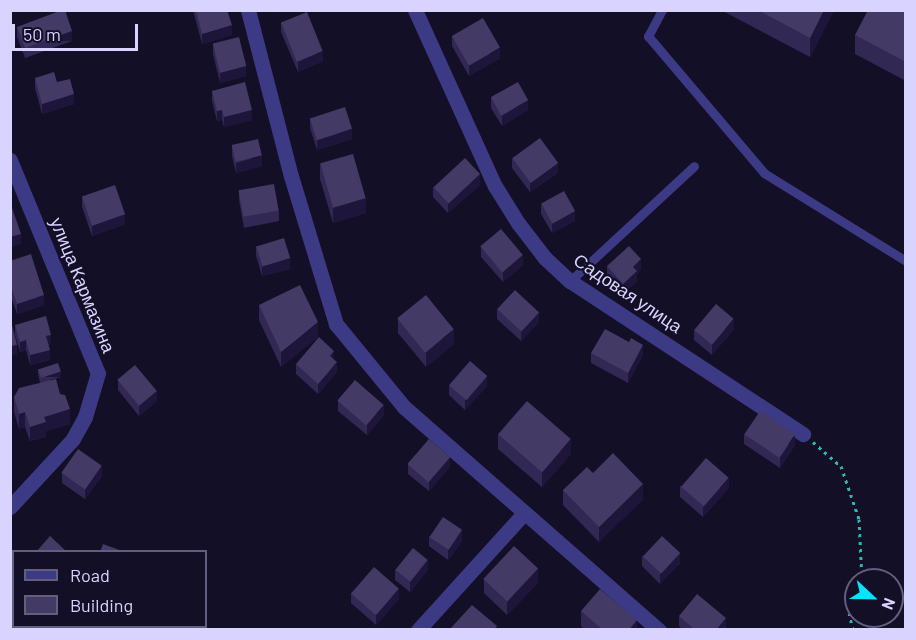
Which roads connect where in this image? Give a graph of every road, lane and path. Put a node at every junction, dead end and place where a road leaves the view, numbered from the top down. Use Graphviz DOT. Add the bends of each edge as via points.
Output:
graph roads {
  1 [pos="248,10"];
  2 [pos="415,10"];
  3 [pos="662,10"];
  4 [pos="10,160"];
  5 [pos="694,166"];
  6 [pos="906,261"];
  7 [pos="570,281"];
  8 [pos="803,434"];
  9 [pos="10,507"];
  10 [pos="524,513"];
  11 [pos="861,568"];
  12 [pos="418,630"];
  13 [pos="659,630"];
  1 -- 10 [label="street" via="291,176 336,324 404,407"];
  2 -- 7 [label="street, Садовая улица" via="495,186 524,232"];
  3 -- 6 [label="lane" via="648,36 764,173"];
  4 -- 9 [label="street, улица Кармазина" via="98,373 85,417 73,439"];
  5 -- 7 [label="lane"];
  7 -- 8 [label="street, Садовая улица"];
  8 -- 11 [label="path" via="841,466 859,519"];
  10 -- 12 [label="street"];
  10 -- 13 [label="street"];
}
